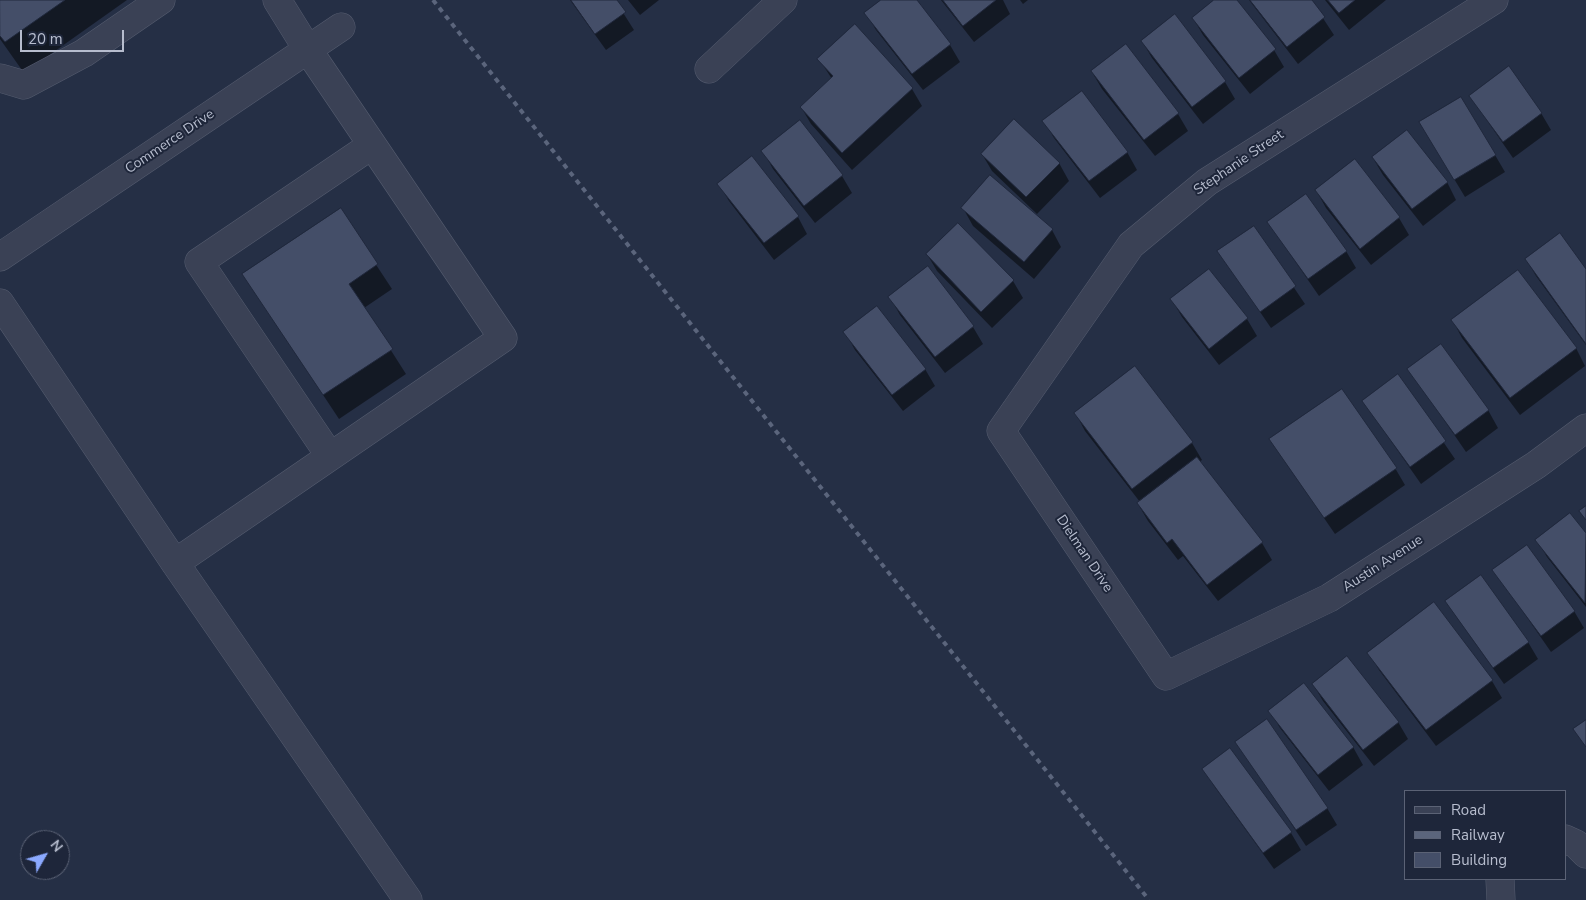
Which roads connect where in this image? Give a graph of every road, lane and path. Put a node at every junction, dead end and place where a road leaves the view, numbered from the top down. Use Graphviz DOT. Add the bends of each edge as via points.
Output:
graph roads {
  1 [pos="161,0"];
  2 [pos="277,0"];
  3 [pos="783,0"];
  4 [pos="1494,0"];
  5 [pos="341,27"];
  6 [pos="308,50"];
  7 [pos="709,70"];
  8 [pos="0,78"];
  9 [pos="372,145"];
  10 [pos="0,257"];
  11 [pos="0,303"];
  12 [pos="1586,428"];
  13 [pos="1001,431"];
  14 [pos="330,456"];
  15 [pos="175,563"];
  16 [pos="1166,676"];
  17 [pos="1566,839"];
  18 [pos="1586,854"];
  19 [pos="1500,880"];
  20 [pos="408,900"];
  21 [pos="1501,900"];
  1 -- 8 [label="street" via="84,53 24,85"];
  2 -- 6 [label="street"];
  3 -- 7 [label="street"];
  4 -- 13 [label="street, Stephanie Street" via="1207,182 1131,244"];
  5 -- 6 [label="street, Commerce Drive"];
  6 -- 9 [label="street"];
  6 -- 10 [label="street, Commerce Drive"];
  9 -- 14 [label="street" via="503,338"];
  9 -- 14 [label="street" via="199,262"];
  11 -- 15 [label="street"];
  12 -- 16 [label="street, Austin Avenue" via="1536,465 1328,598"];
  13 -- 16 [label="street, Dielman Drive"];
  14 -- 15 [label="street"];
  15 -- 20 [label="street"];
  17 -- 18 [label="street"];
  19 -- 21 [label="street"];
}
